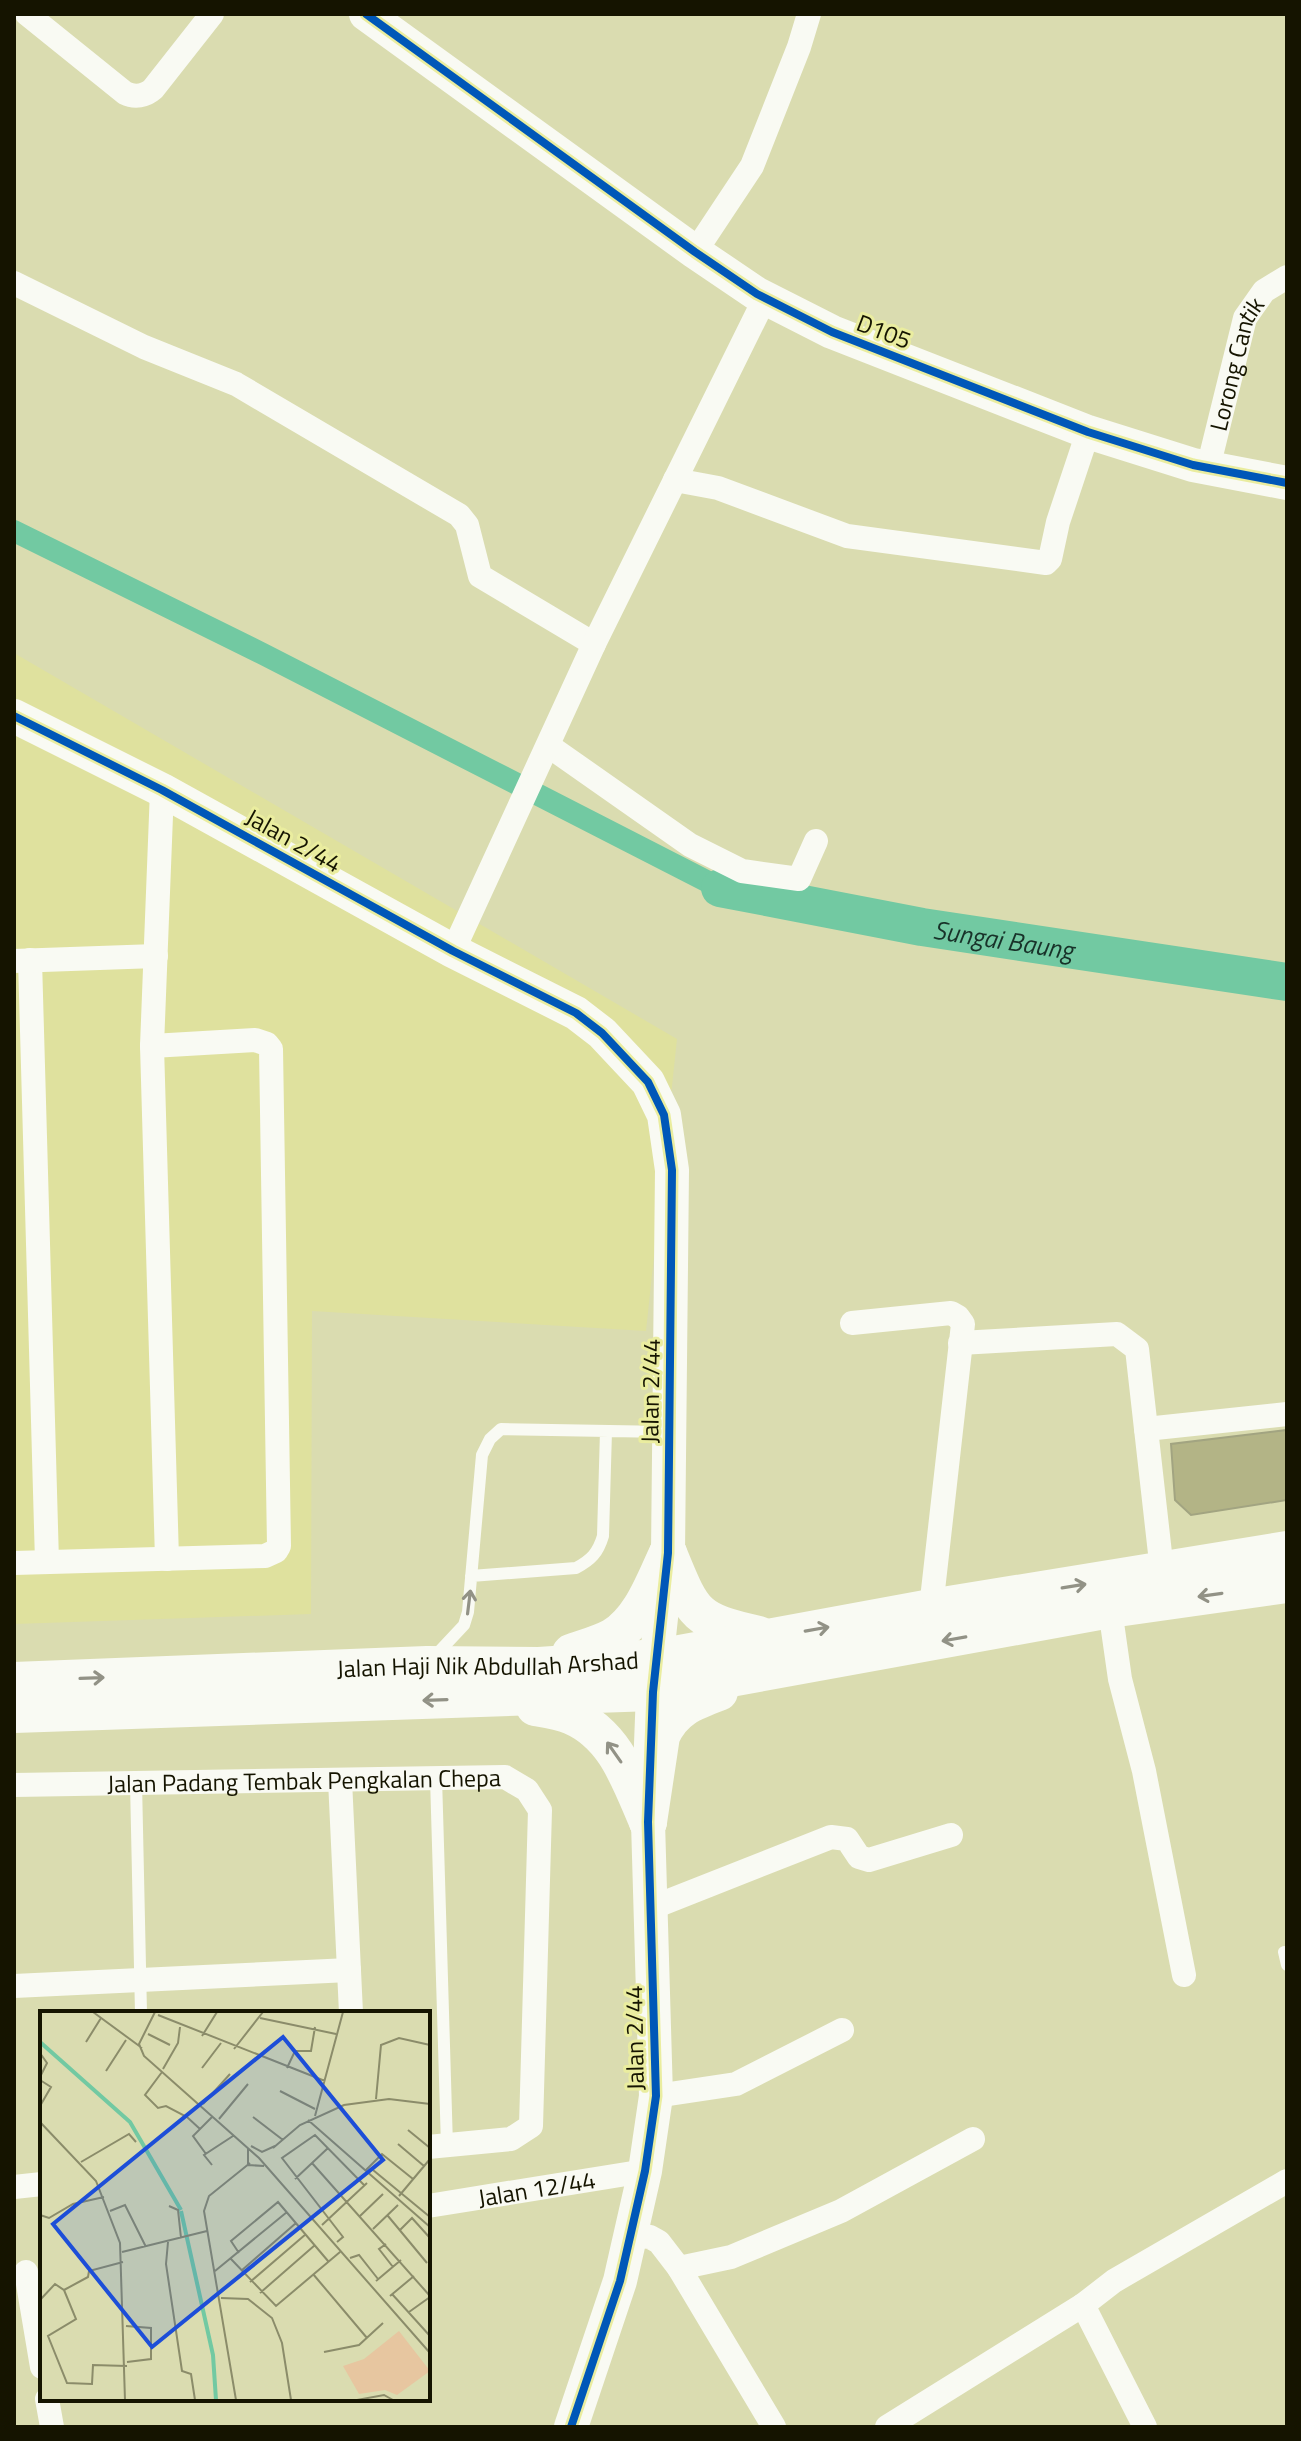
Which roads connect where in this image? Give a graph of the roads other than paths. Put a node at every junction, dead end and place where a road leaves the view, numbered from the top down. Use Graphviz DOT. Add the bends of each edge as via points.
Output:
graph roads {
  1 [pos="27,14"];
  2 [pos="212,14"];
  3 [pos="366,14"];
  4 [pos="809,14"];
  5 [pos="695,252"];
  6 [pos="1287,277"];
  7 [pos="14,283"];
  8 [pos="765,298"];
  9 [pos="1088,432"];
  10 [pos="1208,468"];
  11 [pos="675,480"];
  12 [pos="1287,483"];
  13 [pos="594,644"];
  14 [pos="14,716"];
  15 [pos="549,746"];
  16 [pos="162,790"];
  17 [pos="816,841"];
  18 [pos="453,951"];
  19 [pos="156,956"];
  20 [pos="22,960"];
  21 [pos="152,1046"];
  22 [pos="852,1323"];
  23 [pos="960,1343"];
  24 [pos="1287,1414"];
  25 [pos="1146,1429"];
  26 [pos="606,1431"];
  27 [pos="669,1432"];
  28 [pos="1287,1550"];
  29 [pos="668,1553"];
  30 [pos="167,1559"];
  31 [pos="47,1562"];
  32 [pos="14,1563"];
  33 [pos="1162,1571"];
  34 [pos="471,1576"];
  35 [pos="1287,1584"];
  36 [pos="931,1608"];
  37 [pos="1110,1609"];
  38 [pos="773,1654"];
  39 [pos="427,1665"];
  40 [pos="539,1666"];
  41 [pos="655,1675"];
  42 [pos="14,1681"];
  43 [pos="497,1698"];
  44 [pos="14,1714"];
  45 [pos="436,1778"];
  46 [pos="340,1780"];
  47 [pos="136,1783"];
  48 [pos="14,1785"];
  49 [pos="648,1822"];
  50 [pos="951,1835"];
  51 [pos="651,1908"];
  52 [pos="1284,1952"];
  53 [pos="1287,1965"];
  54 [pos="349,1970"];
  55 [pos="1184,1975"];
  56 [pos="140,1980"];
  57 [pos="14,1986"];
  58 [pos="141,2011"];
  59 [pos="351,2011"];
  60 [pos="842,2030"];
  61 [pos="656,2096"];
  62 [pos="973,2139"];
  63 [pos="437,2146"];
  64 [pos="645,2171"];
  65 [pos="1287,2181"];
  66 [pos="40,2184"];
  67 [pos="14,2187"];
  68 [pos="430,2206"];
  69 [pos="630,2235"];
  70 [pos="679,2268"];
  71 [pos="27,2272"];
  72 [pos="1083,2305"];
  73 [pos="40,2354"];
  74 [pos="47,2401"];
  75 [pos="52,2427"];
  76 [pos="571,2427"];
  77 [pos="774,2427"];
  78 [pos="887,2427"];
  79 [pos="1145,2427"];
  1 -- 2 [label="street" via="134,96 151,91"];
  3 -- 5 [label="street, D105"];
  4 -- 5 [label="street" via="752,166"];
  5 -- 8 [label="street, D105"];
  6 -- 10 [label="street, Lorong Cantik" via="1264,291 1245,318"];
  7 -- 13 [label="street" via="144,347 236,384 459,515 467,525 480,576"];
  8 -- 9 [label="street, D105" via="832,332"];
  8 -- 11 [label="street"];
  9 -- 10 [label="street, D105"];
  9 -- 11 [label="street" via="1046,563 847,536 718,488"];
  10 -- 12 [label="street, D105"];
  11 -- 13 [label="street"];
  13 -- 15 [label="street"];
  14 -- 16 [label="street, Jalan 2/44"];
  15 -- 17 [label="street" via="690,845 742,871 799,879"];
  15 -- 18 [label="street"];
  16 -- 18 [label="street, Jalan 2/44"];
  16 -- 19 [label="street"];
  18 -- 27 [label="street, Jalan 2/44" via="576,1013 602,1033 648,1082 664,1115 672,1170"];
  19 -- 20 [label="street"];
  19 -- 21 [label="street"];
  20 -- 31 [label="street"];
  21 -- 30 [label="street"];
  21 -- 30 [label="street" via="255,1040 267,1044 272,1055 279,1546 265,1556"];
  22 -- 23 [label="street" via="951,1313 963,1324"];
  23 -- 25 [label="street" via="1117,1334 1137,1349"];
  23 -- 36 [label="street"];
  24 -- 25 [label="street"];
  25 -- 33 [label="street"];
  26 -- 27 [label="lane"];
  26 -- 34 [label="lane" via="603,1536 590,1560 576,1568"];
  26 -- 34 [label="lane" via="501,1429 490,1439 482,1455"];
  27 -- 29 [label="street, Jalan 2/44"];
  28 -- 33 [label="main road, Jalan Haji Nik Abdullah Arshad"];
  29 -- 38 [label="main road" via="686,1597 706,1620"];
  29 -- 40 [label="main road" via="645,1602 626,1626 613,1637"];
  29 -- 41 [label="street, Jalan 2/44"];
  30 -- 31 [label="street"];
  31 -- 32 [label="street"];
  36 -- 33 [label="main road, Jalan Haji Nik Abdullah Arshad, one-way"];
  39 -- 34 [label="lane, one-way" via="464,1625"];
  35 -- 37 [label="main road, Jalan Haji Nik Abdullah Arshad, one-way"];
  38 -- 36 [label="main road, Jalan Haji Nik Abdullah Arshad, one-way"];
  37 -- 38 [label="main road, Jalan Haji Nik Abdullah Arshad, one-way"];
  37 -- 55 [label="street" via="1120,1679 1144,1771"];
  38 -- 41 [label="main road, Jalan Haji Nik Abdullah Arshad"];
  38 -- 49 [label="main road" via="676,1713 661,1736"];
  39 -- 40 [label="main road, Jalan Haji Nik Abdullah Arshad"];
  42 -- 39 [label="main road, Jalan Haji Nik Abdullah Arshad, one-way"];
  40 -- 41 [label="main road, Jalan Haji Nik Abdullah Arshad"];
  41 -- 43 [label="main road, Jalan Haji Nik Abdullah Arshad"];
  41 -- 49 [label="street, Jalan 2/44"];
  43 -- 44 [label="main road, Jalan Haji Nik Abdullah Arshad, one-way"];
  49 -- 43 [label="main road, one-way" via="619,1756 591,1727 571,1715"];
  45 -- 46 [label="street, Jalan Padang Tembak Pengkalan Chepa"];
  45 -- 63 [label="lane"];
  45 -- 63 [label="street, Jalan Padang Tembak Pengkalan Chepa" via="505,1777 527,1790 540,1810 531,2126 511,2139"];
  46 -- 47 [label="street, Jalan Padang Tembak Pengkalan Chepa"];
  46 -- 54 [label="street"];
  47 -- 48 [label="street, Jalan Padang Tembak Pengkalan Chepa"];
  47 -- 56 [label="lane"];
  49 -- 51 [label="street, Jalan 2/44"];
  50 -- 51 [label="street" via="869,1860 859,1857 847,1839 831,1837"];
  51 -- 61 [label="street, Jalan 2/44"];
  52 -- 53 [label="lane"];
  54 -- 56 [label="street"];
  54 -- 59 [label="street"];
  56 -- 57 [label="street"];
  56 -- 58 [label="lane"];
  60 -- 61 [label="street" via="736,2084"];
  61 -- 64 [label="street, Jalan 2/44"];
  62 -- 70 [label="street" via="841,2211 731,2257"];
  64 -- 68 [label="street, Jalan 12/44"];
  64 -- 69 [label="street, Jalan 2/44"];
  65 -- 72 [label="street" via="1114,2281"];
  66 -- 67 [label="street"];
  69 -- 70 [label="street" via="659,2242"];
  69 -- 76 [label="street, Jalan 2/44"];
  70 -- 77 [label="street"];
  71 -- 73 [label="street"];
  72 -- 78 [label="street"];
  72 -- 79 [label="street"];
  74 -- 75 [label="street"];
}
